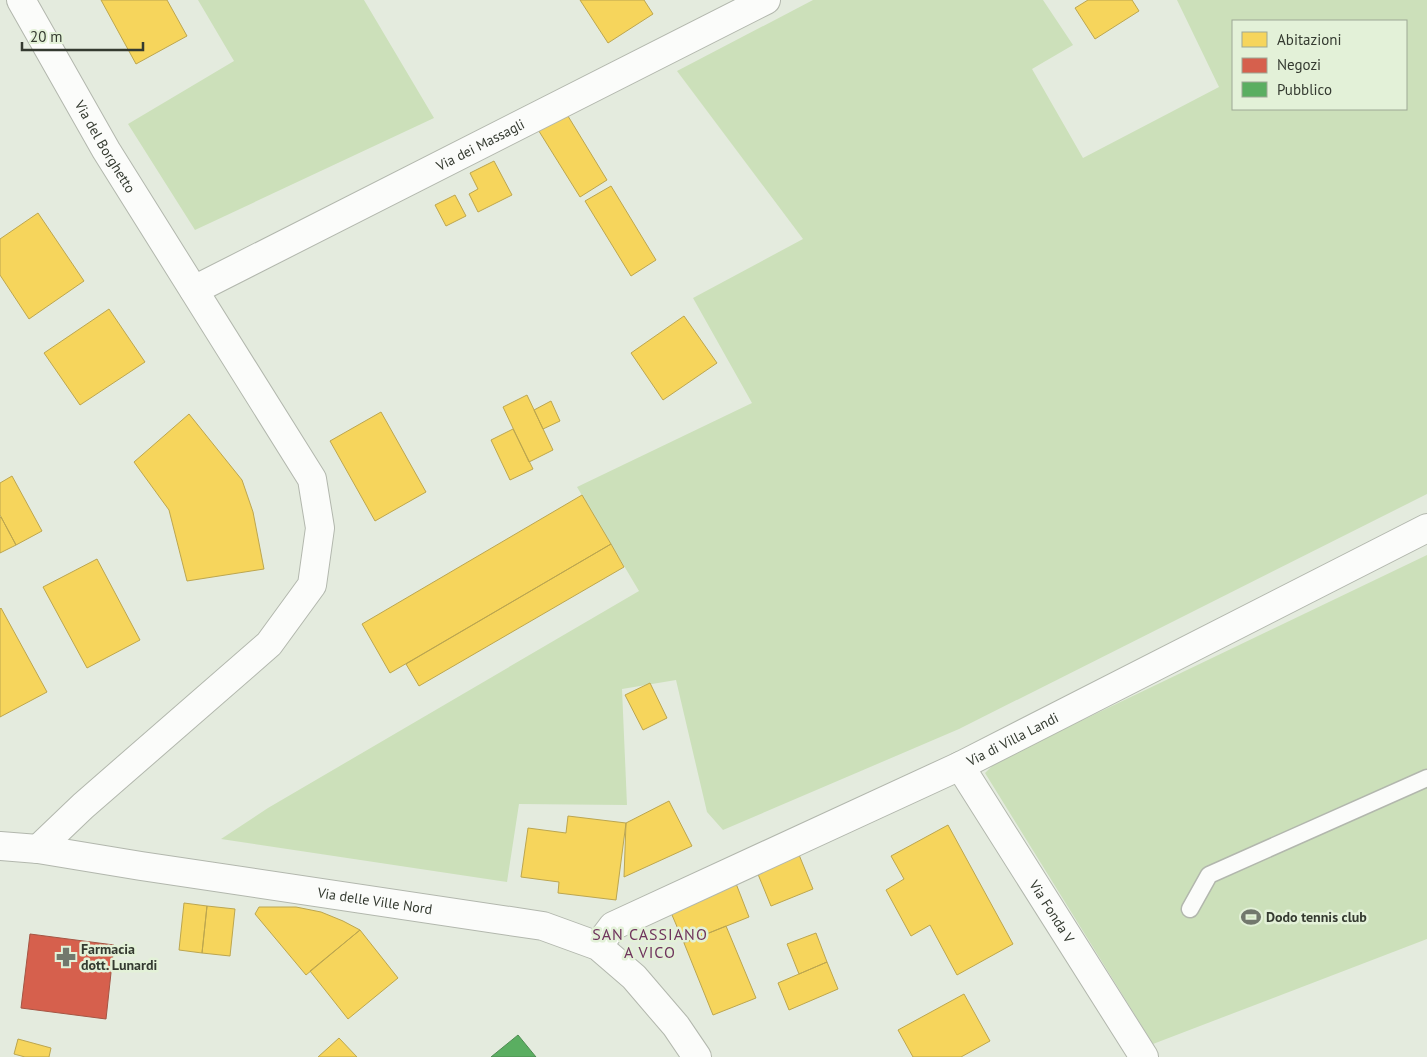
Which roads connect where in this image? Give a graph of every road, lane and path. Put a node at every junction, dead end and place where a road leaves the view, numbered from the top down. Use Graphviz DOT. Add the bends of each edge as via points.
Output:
graph roads {
  1 [pos="20,0"];
  2 [pos="766,0"];
  3 [pos="194,290"];
  4 [pos="1427,528"];
  5 [pos="960,766"];
  6 [pos="1427,778"];
  7 [pos="0,846"];
  8 [pos="38,848"];
  9 [pos="1190,909"];
  10 [pos="598,946"];
  11 [pos="697,1057"];
  12 [pos="1144,1057"];
  1 -- 3 [label="street, Via del Borghetto" via="106,150"];
  2 -- 3 [label="street, Via dei Massagli"];
  3 -- 8 [label="street, Via del Borghetto" via="312,479 320,528 312,585 269,644"];
  4 -- 5 [label="street, Via di Villa Landi"];
  5 -- 10 [label="street, Via di Villa Landi" via="612,926"];
  5 -- 12 [label="street, Via Fonda V"];
  6 -- 9 [label="lane" via="1209,875"];
  7 -- 8 [label="street, Via delle Ville Nord"];
  8 -- 10 [label="street, Via delle Ville Nord" via="543,926"];
  10 -- 11 [label="street, Via delle Ville Nord" via="634,977 676,1026"];
}
